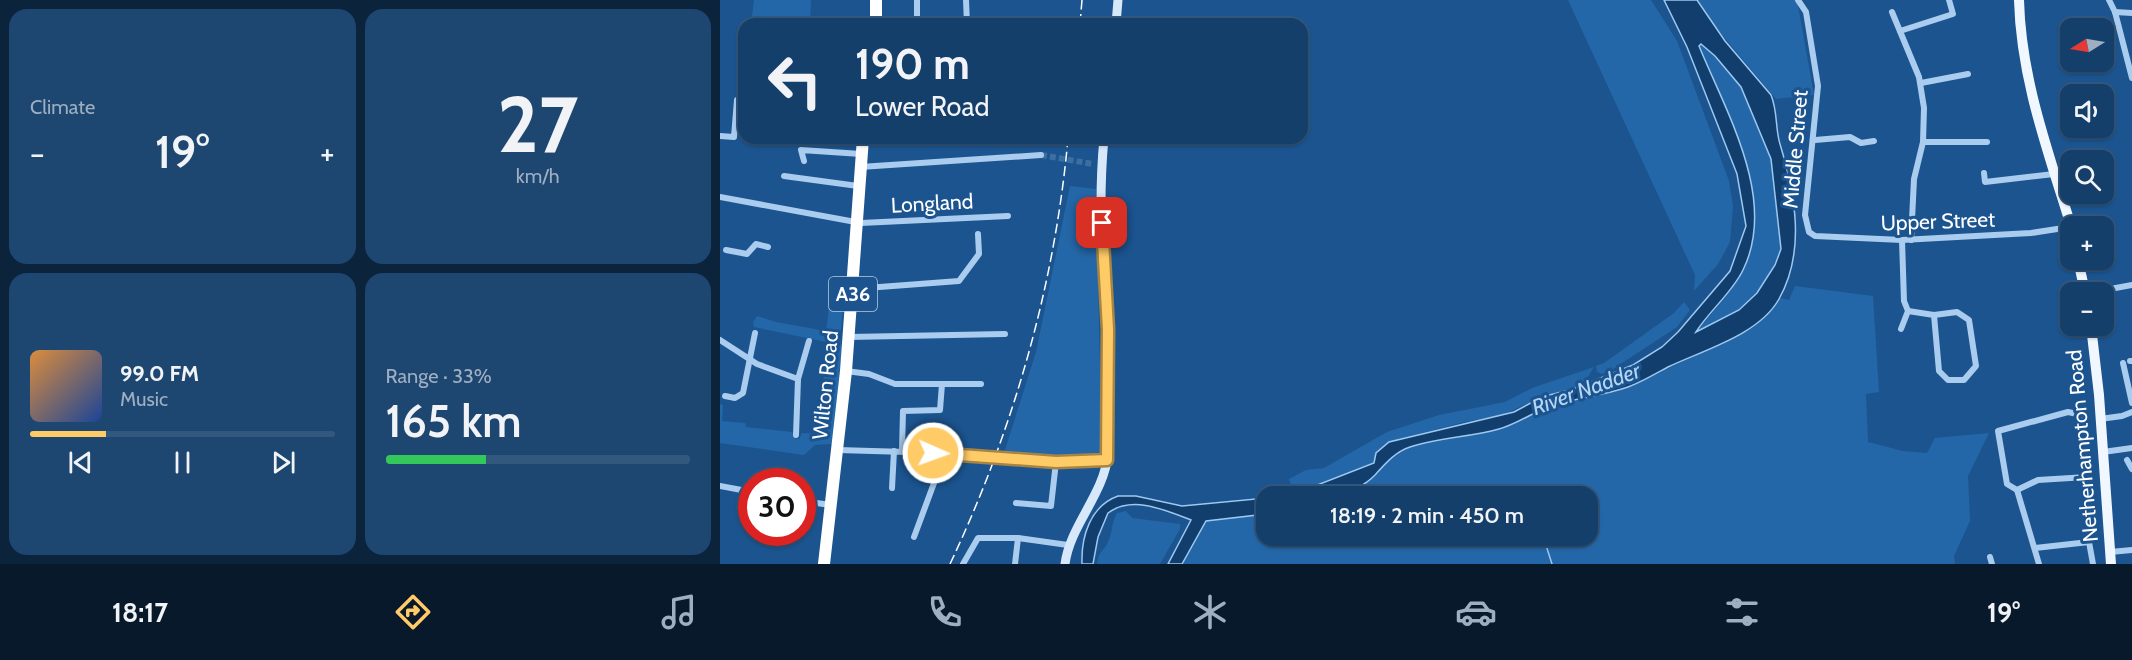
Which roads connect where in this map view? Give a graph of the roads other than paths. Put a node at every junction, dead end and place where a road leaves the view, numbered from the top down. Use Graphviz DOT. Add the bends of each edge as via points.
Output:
graph roads {
  1 [pos="876,0"];
  2 [pos="917,0"];
  3 [pos="966,0"];
  4 [pos="1118,0"];
  5 [pos="1798,0"];
  6 [pos="1949,0"];
  7 [pos="2019,0"];
  8 [pos="2109,0"];
  9 [pos="1892,12"];
  10 [pos="2115,12"];
  11 [pos="2132,13"];
  12 [pos="876,18"];
  13 [pos="918,18"];
  14 [pos="967,18"];
  15 [pos="1116,18"];
  16 [pos="1900,31"];
  17 [pos="1968,75"];
  18 [pos="2132,78"];
  19 [pos="1921,83"];
  20 [pos="737,100"];
  21 [pos="720,136"];
  22 [pos="1815,140"];
  23 [pos="1874,141"];
  24 [pos="1923,142"];
  25 [pos="1987,142"];
  26 [pos="862,144"];
  27 [pos="1102,144"];
  28 [pos="861,154"];
  29 [pos="1041,155"];
  30 [pos="804,161"];
  31 [pos="860,167"];
  32 [pos="1984,173"];
  33 [pos="2054,174"];
  34 [pos="784,176"];
  35 [pos="858,186"];
  36 [pos="720,197"];
  37 [pos="1008,216"];
  38 [pos="2067,216"];
  39 [pos="857,222"];
  40 [pos="2060,229"];
  41 [pos="1809,232"];
  42 [pos="978,234"];
  43 [pos="1902,240"];
  44 [pos="1911,240"];
  45 [pos="768,247"];
  46 [pos="726,250"];
  47 [pos="2132,285"];
  48 [pos="2114,288"];
  49 [pos="854,289"];
  50 [pos="1908,311"];
  51 [pos="1934,315"];
  52 [pos="1901,329"];
  53 [pos="755,333"];
  54 [pos="1005,334"];
  55 [pos="2092,336"];
  56 [pos="849,337"];
  57 [pos="720,340"];
  58 [pos="808,341"];
  59 [pos="751,360"];
  60 [pos="2128,362"];
  61 [pos="846,371"];
  62 [pos="798,379"];
  63 [pos="942,384"];
  64 [pos="981,384"];
  65 [pos="2131,392"];
  66 [pos="725,396"];
  67 [pos="2132,402"];
  68 [pos="2132,412"];
  69 [pos="2100,419"];
  70 [pos="796,435"];
  71 [pos="2132,448"];
  72 [pos="838,450"];
  73 [pos="894,451"];
  74 [pos="902,451"];
  75 [pos="2103,452"];
  76 [pos="933,453"];
  77 [pos="1107,460"];
  78 [pos="2127,460"];
  79 [pos="1056,462"];
  80 [pos="2132,469"];
  81 [pos="2087,477"];
  82 [pos="720,486"];
  83 [pos="892,488"];
  84 [pos="738,489"];
  85 [pos="2017,490"];
  86 [pos="816,503"];
  87 [pos="1016,503"];
  88 [pos="831,506"];
  89 [pos="914,537"];
  90 [pos="1018,538"];
  91 [pos="2089,542"];
  92 [pos="1068,545"];
  93 [pos="2035,548"];
  94 [pos="2132,550"];
  95 [pos="2110,552"];
  96 [pos="824,564"];
  97 [pos="963,564"];
  98 [pos="1015,564"];
  99 [pos="1065,564"];
  100 [pos="2038,564"];
  101 [pos="2093,564"];
  102 [pos="2111,564"];
  1 -- 12 [label="highway"];
  2 -- 13 [label="street"];
  3 -- 14 [label="street"];
  4 -- 15 [label="street"];
  5 -- 22 [label="street, Middle Street" via="1806,12 1818,86"];
  6 -- 16 [label="street" via="1956,14"];
  7 -- 33 [label="main road" via="2026,76"];
  8 -- 10 [label="street"];
  9 -- 16 [label="street"];
  10 -- 11 [label="street"];
  10 -- 18 [label="street"];
  16 -- 19 [label="street"];
  17 -- 19 [label="street"];
  19 -- 24 [label="street"];
  20 -- 21 [label="street" via="734,137"];
  22 -- 23 [label="street" via="1850,137 1861,143"];
  22 -- 41 [label="street, Middle Street" via="1805,214"];
  24 -- 25 [label="street"];
  24 -- 44 [label="street" via="1914,179"];
  26 -- 28 [label="highway, Wilton Road / A36"];
  27 -- 77 [label="street" via="1097,164 1108,329"];
  28 -- 30 [label="street" via="801,150"];
  28 -- 31 [label="highway, Wilton Road / A36"];
  29 -- 31 [label="street"];
  31 -- 35 [label="highway, Wilton Road / A36"];
  32 -- 33 [label="street" via="1985,182"];
  33 -- 38 [label="main road"];
  34 -- 35 [label="street"];
  35 -- 39 [label="highway, Wilton Road / A36"];
  36 -- 39 [label="street, Longland"];
  37 -- 39 [label="street, Longland"];
  39 -- 49 [label="highway, Wilton Road / A36"];
  40 -- 44 [label="street, Upper Street"];
  41 -- 43 [label="street, Upper Street" via="1815,236"];
  42 -- 49 [label="street" via="979,254 959,281"];
  43 -- 44 [label="street, Upper Street"];
  43 -- 50 [label="street" via="1904,301"];
  45 -- 46 [label="street" via="756,244 747,254"];
  47 -- 48 [label="street"];
  49 -- 56 [label="highway, Wilton Road / A36"];
  50 -- 51 [label="street"];
  50 -- 52 [label="street"];
  51 -- 51 [label="street" via="1957,312 1969,320 1976,366 1964,380 1948,380 1939,371"];
  53 -- 59 [label="street"];
  54 -- 56 [label="street"];
  55 -- 69 [label="main road, Netherhampton Road"];
  56 -- 61 [label="highway, Wilton Road / A36"];
  57 -- 59 [label="street"];
  58 -- 62 [label="street"];
  59 -- 62 [label="street"];
  59 -- 66 [label="street" via="743,393 735,398"];
  60 -- 65 [label="street"];
  61 -- 63 [label="street" via="895,384"];
  61 -- 72 [label="highway, Wilton Road / A36"];
  62 -- 70 [label="street"];
  63 -- 64 [label="street"];
  63 -- 74 [label="street" via="940,410 903,411"];
  65 -- 67 [label="street"];
  68 -- 69 [label="street"];
  69 -- 75 [label="main road, Netherhampton Road"];
  71 -- 75 [label="street"];
  72 -- 73 [label="street"];
  72 -- 88 [label="highway, Wilton Road / A36"];
  73 -- 74 [label="street"];
  73 -- 83 [label="street"];
  74 -- 76 [label="street"];
  75 -- 95 [label="main road, Netherhampton Road"];
  76 -- 79 [label="street"];
  76 -- 89 [label="street" via="937,475"];
  77 -- 79 [label="street"];
  77 -- 92 [label="street" via="1094,499"];
  78 -- 80 [label="street"];
  79 -- 87 [label="street" via="1051,506"];
  81 -- 85 [label="street" via="2038,480"];
  81 -- 85 [label="street" via="2082,415 2068,412 1998,431 2007,484"];
  81 -- 91 [label="street"];
  82 -- 84 [label="street"];
  85 -- 93 [label="street"];
  86 -- 88 [label="street"];
  88 -- 96 [label="highway, Wilton Road / A36"];
  90 -- 92 [label="street"];
  90 -- 97 [label="street" via="978,538"];
  90 -- 98 [label="street"];
  91 -- 93 [label="street"];
  91 -- 101 [label="street"];
  92 -- 99 [label="street"];
  93 -- 100 [label="street"];
  94 -- 95 [label="street"];
  95 -- 102 [label="main road, Netherhampton Road"];
}
